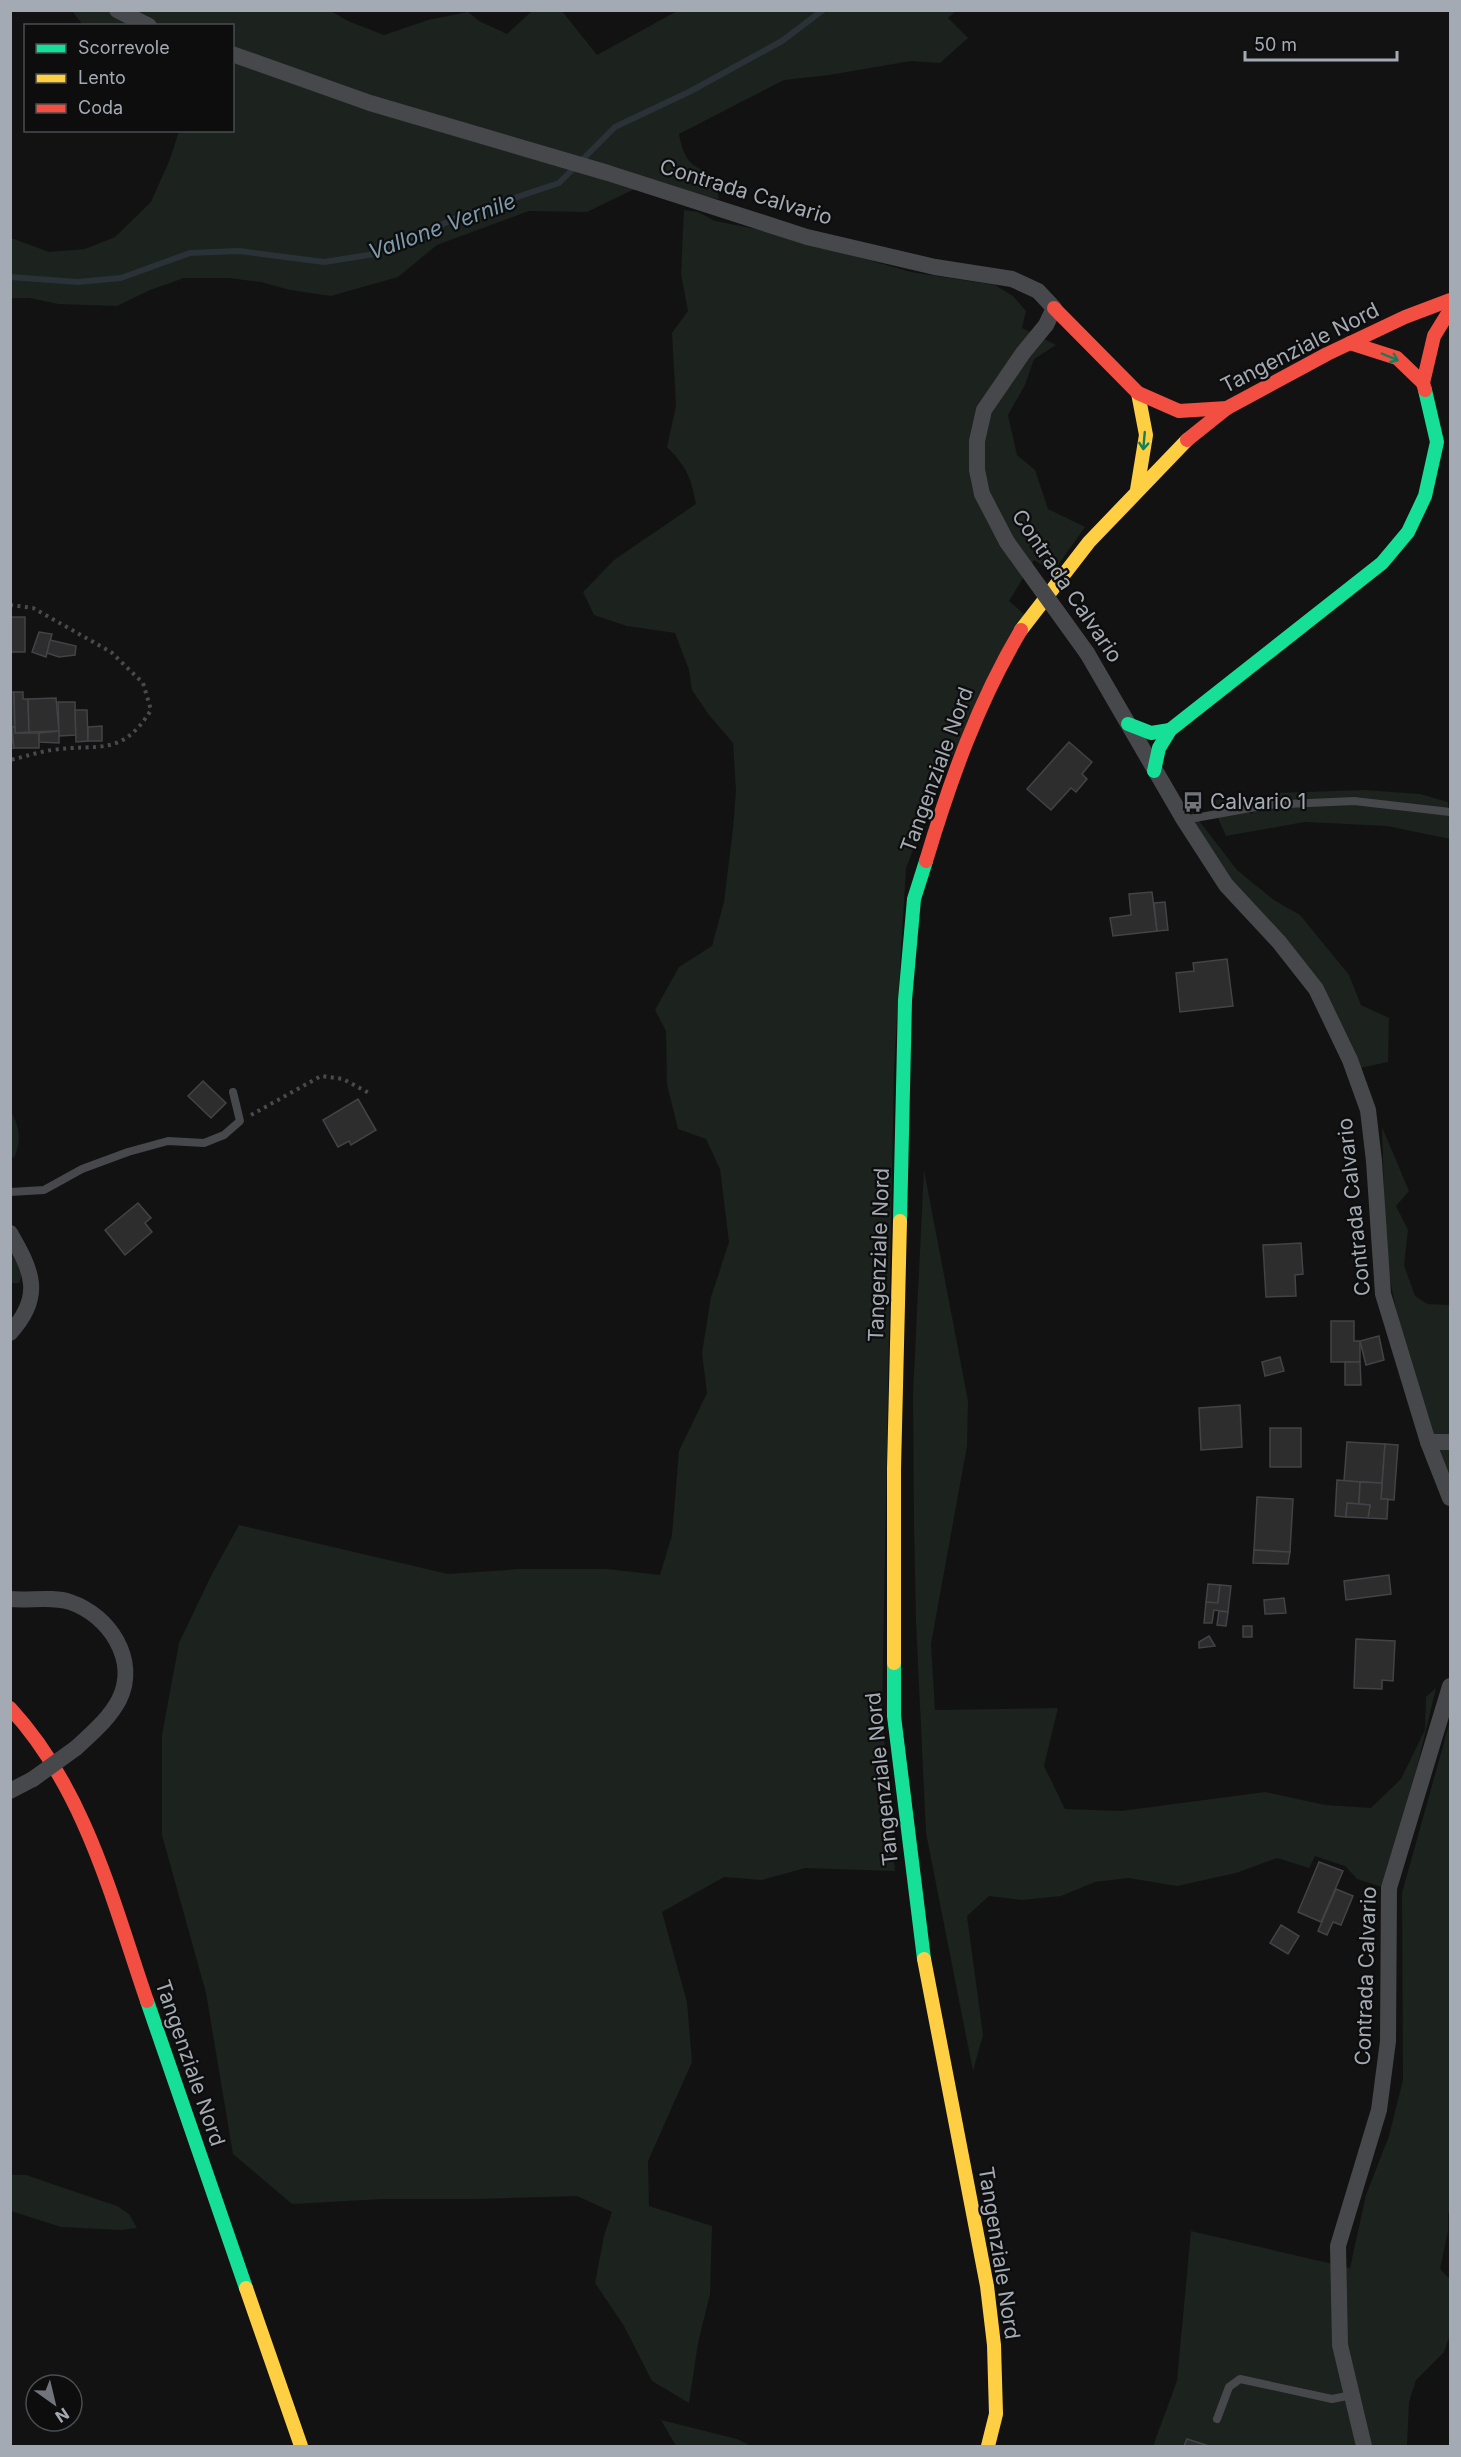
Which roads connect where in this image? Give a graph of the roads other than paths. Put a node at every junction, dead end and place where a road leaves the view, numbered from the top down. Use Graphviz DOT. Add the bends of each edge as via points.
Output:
graph roads {
  1 [pos="117,10"];
  2 [pos="145,24"];
  3 [pos="234,55"];
  4 [pos="1450,300"];
  5 [pos="1053,308"];
  6 [pos="1450,310"];
  7 [pos="1350,343"];
  8 [pos="1423,383"];
  9 [pos="1138,393"];
  10 [pos="1227,408"];
  11 [pos="1137,490"];
  12 [pos="1128,724"];
  13 [pos="1170,730"];
  14 [pos="1154,771"];
  15 [pos="1450,812"];
  16 [pos="1184,820"];
  17 [pos="233,1092"];
  18 [pos="10,1192"];
  19 [pos="10,1233"];
  20 [pos="10,1333"];
  21 [pos="1428,1442"];
  22 [pos="1450,1443"];
  23 [pos="1450,1498"];
  24 [pos="10,1599"];
  25 [pos="1450,1686"];
  26 [pos="10,1708"];
  27 [pos="10,1791"];
  28 [pos="1352,2395"];
  29 [pos="1217,2419"];
  30 [pos="301,2446"];
  31 [pos="988,2446"];
  32 [pos="1364,2446"];
  1 -- 2 [label="street"];
  3 -- 5 [label="street, Contrada Calvario" via="370,103 807,237 935,267 1012,279 1038,291"];
  4 -- 7 [label="main road, Tangenziale Nord"];
  5 -- 9 [label="main road"];
  5 -- 12 [label="street, Contrada Calvario, bridge" via="1046,325 984,410 977,470 982,494 1007,542 1087,653"];
  6 -- 8 [label="main road" via="1434,336"];
  7 -- 8 [label="main road, one-way" via="1397,358"];
  7 -- 10 [label="main road, Tangenziale Nord"];
  8 -- 13 [label="main road" via="1437,442 1425,496 1408,532 1382,564"];
  9 -- 10 [label="main road" via="1179,411"];
  9 -- 11 [label="main road, one-way" via="1146,435"];
  10 -- 11 [label="main road, Tangenziale Nord" via="1178,447"];
  11 -- 31 [label="main road, Tangenziale Nord" via="1089,543 1020,631 981,704 944,800 914,899 905,1000 894,1469 894,1716 922,1950 987,2286 996,2414"];
  12 -- 13 [label="main road" via="1151,733"];
  12 -- 14 [label="street, Contrada Calvario"];
  13 -- 14 [label="main road" via="1159,748"];
  14 -- 16 [label="street, Contrada Calvario"];
  15 -- 16 [label="lane" via="1354,801 1268,805"];
  16 -- 21 [label="street, Contrada Calvario" via="1226,885 1316,989 1350,1060 1368,1110 1383,1294"];
  17 -- 18 [label="lane" via="240,1121 224,1135 204,1143 168,1141 82,1169 44,1190"];
  19 -- 20 [label="street" via="29,1265 31,1283 30,1301 22,1321"];
  21 -- 22 [label="street"];
  21 -- 23 [label="street, Contrada Calvario"];
  24 -- 27 [label="street, bridge" via="68,1601 89,1611 106,1624 121,1649 125,1679 119,1699 106,1719 76,1748"];
  25 -- 28 [label="street, Contrada Calvario" via="1389,1888 1389,2041 1379,2110 1338,2246 1340,2345"];
  26 -- 30 [label="main road, Tangenziale Nord" via="36,1736 62,1774 90,1836"];
  28 -- 29 [label="lane" via="1332,2399 1240,2379 1229,2386"];
  28 -- 32 [label="street, Contrada Calvario"];
}
